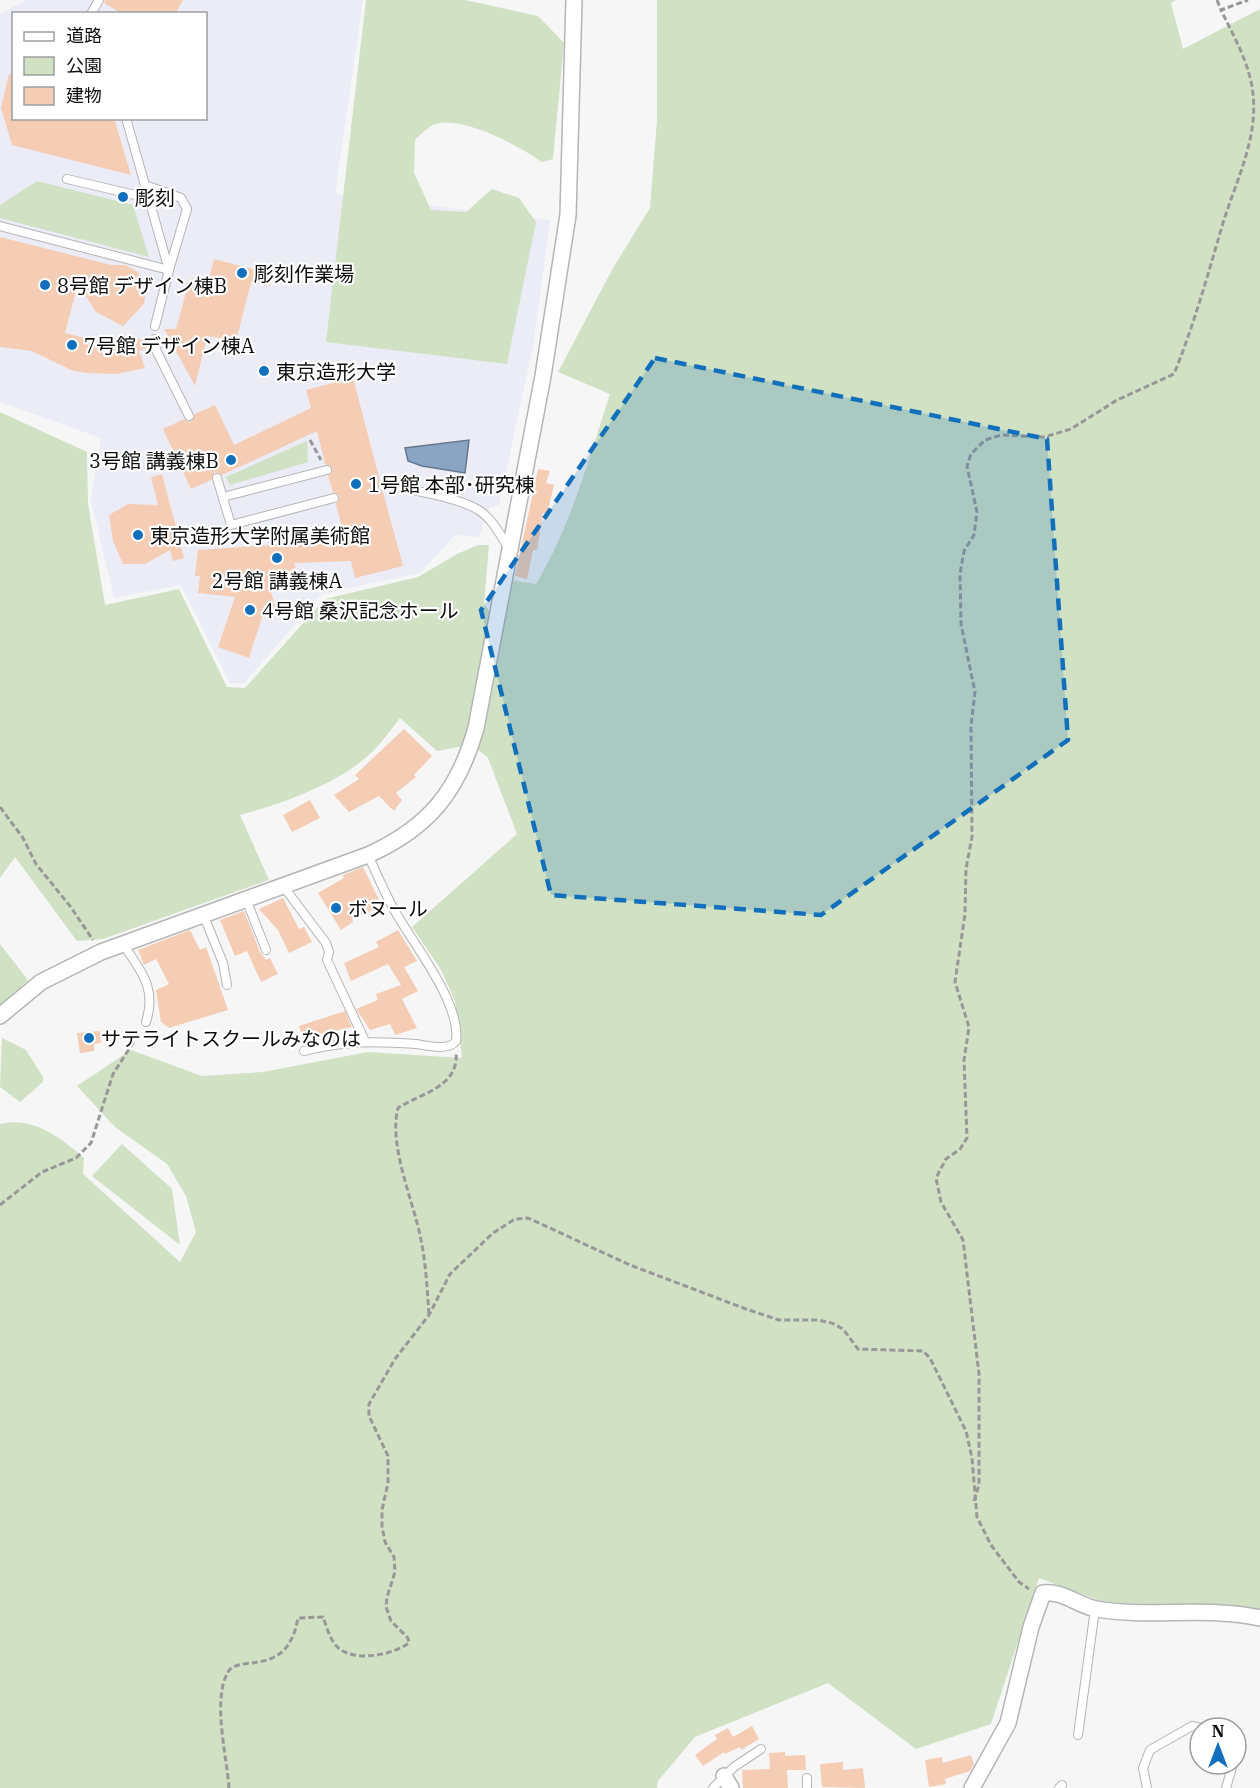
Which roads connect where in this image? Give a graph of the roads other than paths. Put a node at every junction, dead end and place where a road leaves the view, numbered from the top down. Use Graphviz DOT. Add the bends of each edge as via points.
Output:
graph roads {
  1 [pos="574,0"];
  2 [pos="127,120"];
  3 [pos="67,179"];
  4 [pos="145,186"];
  5 [pos="148,198"];
  6 [pos="0,226"];
  7 [pos="169,270"];
  8 [pos="155,327"];
  9 [pos="155,339"];
  10 [pos="189,416"];
  11 [pos="327,470"];
  12 [pos="217,478"];
  13 [pos="383,486"];
  14 [pos="223,497"];
  15 [pos="334,498"];
  16 [pos="509,549"];
  17 [pos="368,855"];
  18 [pos="282,885"];
  19 [pos="246,899"];
  20 [pos="202,913"];
  21 [pos="123,944"];
  22 [pos="267,950"];
  23 [pos="227,985"];
  24 [pos="0,1016"];
  25 [pos="146,1022"];
  26 [pos="365,1041"];
  27 [pos="304,1051"];
  28 [pos="1095,1609"];
  29 [pos="1260,1618"];
  30 [pos="1188,1728"];
  31 [pos="1078,1735"];
  32 [pos="761,1749"];
  33 [pos="807,1778"];
  34 [pos="728,1782"];
  35 [pos="713,1788"];
  36 [pos="807,1788"];
  37 [pos="972,1788"];
  38 [pos="1147,1788"];
  1 -- 16 [label="street" via="568,215 543,376"];
  2 -- 4 [label="lane"];
  3 -- 5 [label="lane"];
  4 -- 5 [label="lane"];
  4 -- 7 [label="lane" via="181,198 187,209"];
  5 -- 7 [label="lane"];
  6 -- 7 [label="lane"];
  7 -- 8 [label="lane"];
  9 -- 10 [label="lane" via="156,350"];
  11 -- 14 [label="lane"];
  12 -- 14 [label="lane"];
  13 -- 16 [label="lane" via="428,494 479,510"];
  14 -- 15 [label="lane" via="231,525"];
  16 -- 17 [label="street" via="469,753 431,814 398,841"];
  17 -- 18 [label="street"];
  17 -- 26 [label="lane" via="447,1001 456,1030 454,1044"];
  18 -- 19 [label="street"];
  18 -- 26 [label="lane" via="326,943 327,960"];
  19 -- 20 [label="street"];
  19 -- 22 [label="lane"];
  20 -- 21 [label="street"];
  20 -- 23 [label="lane" via="223,963"];
  21 -- 24 [label="street" via="41,982"];
  21 -- 25 [label="lane" via="151,994"];
  26 -- 27 [label="lane"];
  28 -- 29 [label="street"];
  28 -- 31 [label="lane"];
  28 -- 37 [label="street" via="1053,1593 1041,1594 1008,1723"];
  30 -- 38 [label="lane" via="1150,1750 1143,1768"];
  32 -- 34 [label="lane"];
  33 -- 36 [label="lane"];
  34 -- 35 [label="lane"];
}
